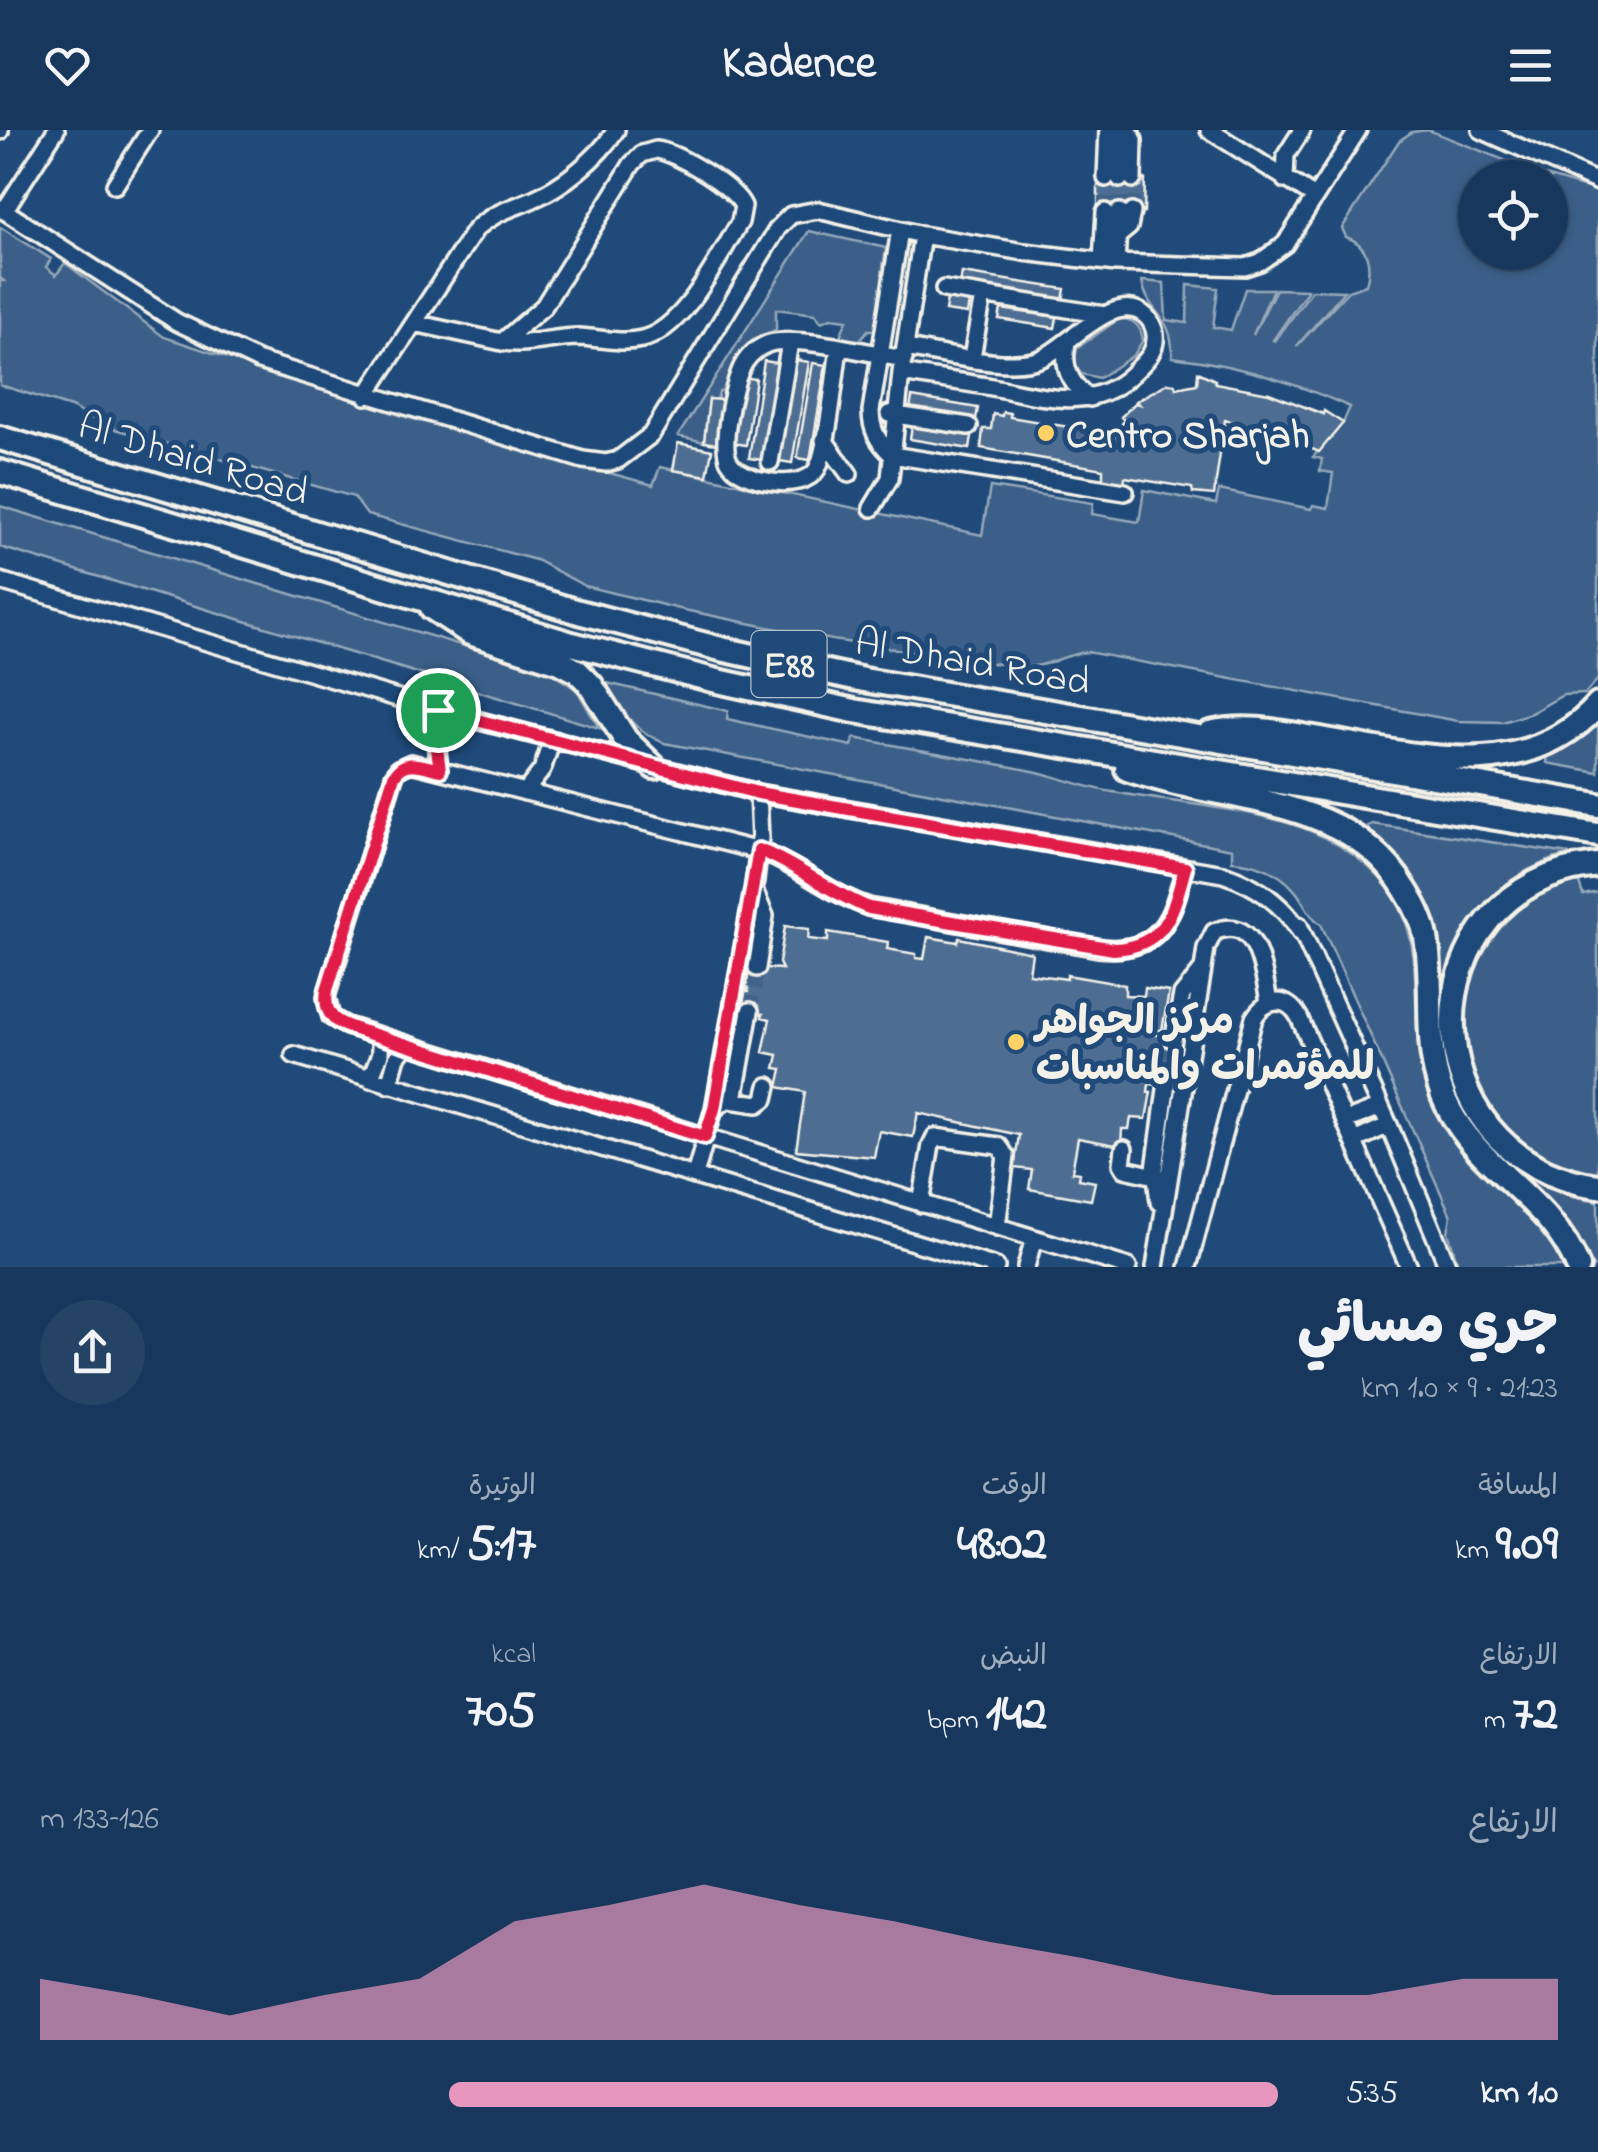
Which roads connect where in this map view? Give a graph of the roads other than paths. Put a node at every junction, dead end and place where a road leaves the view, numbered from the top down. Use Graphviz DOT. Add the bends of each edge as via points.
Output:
graph roads {
  1 [pos="56,130"];
  2 [pos="150,130"];
  3 [pos="616,130"];
  4 [pos="1108,130"];
  5 [pos="1125,130"];
  6 [pos="1209,130"];
  7 [pos="1302,130"];
  8 [pos="1358,130"];
  9 [pos="1481,130"];
  10 [pos="1286,155"];
  11 [pos="1264,166"];
  12 [pos="1285,180"];
  13 [pos="1598,182"];
  14 [pos="116,185"];
  15 [pos="1315,197"];
  16 [pos="2,209"];
  17 [pos="900,230"];
  18 [pos="922,235"];
  19 [pos="1110,262"];
  20 [pos="944,289"];
  21 [pos="987,297"];
  22 [pos="1105,315"];
  23 [pos="414,323"];
  24 [pos="502,342"];
  25 [pos="790,342"];
  26 [pos="1067,343"];
  27 [pos="839,348"];
  28 [pos="879,355"];
  29 [pos="978,358"];
  30 [pos="903,360"];
  31 [pos="366,396"];
  32 [pos="1090,398"];
  33 [pos="870,411"];
  34 [pos="896,414"];
  35 [pos="969,426"];
  36 [pos="0,438"];
  37 [pos="824,440"];
  38 [pos="892,454"];
  39 [pos="770,462"];
  40 [pos="849,474"];
  41 [pos="3,475"];
  42 [pos="1125,492"];
  43 [pos="872,508"];
  44 [pos="0,581"];
  45 [pos="422,598"];
  46 [pos="1598,705"];
  47 [pos="438,710"];
  48 [pos="1195,738"];
  49 [pos="552,740"];
  50 [pos="1077,749"];
  51 [pos="654,767"];
  52 [pos="440,770"];
  53 [pos="524,792"];
  54 [pos="758,793"];
  55 [pos="1598,805"];
  56 [pos="1598,835"];
  57 [pos="759,850"];
  58 [pos="1598,865"];
  59 [pos="1185,868"];
  60 [pos="754,890"];
  61 [pos="757,968"];
  62 [pos="1203,969"];
  63 [pos="1269,1002"];
  64 [pos="750,1011"];
  65 [pos="380,1036"];
  66 [pos="1174,1040"];
  67 [pos="407,1045"];
  68 [pos="294,1056"];
  69 [pos="370,1079"];
  70 [pos="1167,1082"];
  71 [pos="390,1085"];
  72 [pos="768,1086"];
  73 [pos="730,1100"];
  74 [pos="1381,1107"];
  75 [pos="714,1109"];
  76 [pos="1345,1120"];
  77 [pos="1389,1125"];
  78 [pos="705,1137"];
  79 [pos="1354,1141"];
  80 [pos="1124,1149"];
  81 [pos="694,1175"];
  82 [pos="1155,1176"];
  83 [pos="1598,1186"];
  84 [pos="921,1204"];
  85 [pos="1161,1210"];
  86 [pos="997,1227"];
  87 [pos="1034,1238"];
  88 [pos="996,1267"];
  89 [pos="1026,1267"];
  90 [pos="1128,1267"];
  91 [pos="1154,1267"];
  92 [pos="1188,1267"];
  93 [pos="1409,1267"];
  94 [pos="1448,1267"];
  95 [pos="1578,1267"];
  1 -- 16 [label="street"];
  2 -- 14 [label="street"];
  3 -- 23 [label="street" via="592,158 545,193 484,222"];
  4 -- 5 [label="street" via="1120,179"];
  6 -- 11 [label="street"];
  7 -- 10 [label="street"];
  8 -- 15 [label="street"];
  9 -- 13 [label="street"];
  10 -- 11 [label="street"];
  10 -- 12 [label="street"];
  11 -- 12 [label="street"];
  12 -- 15 [label="street"];
  15 -- 19 [label="street" via="1285,244 1260,262 1230,268"];
  16 -- 31 [label="street" via="218,343"];
  17 -- 18 [label="street"];
  17 -- 28 [label="street"];
  17 -- 31 [label="street" via="818,210 791,215 660,423 618,460 582,460"];
  18 -- 19 [label="street"];
  18 -- 30 [label="street"];
  19 -- 19 [label="street" via="1118,212 1118,236"];
  20 -- 21 [label="street"];
  21 -- 22 [label="street"];
  21 -- 29 [label="street"];
  22 -- 26 [label="street"];
  22 -- 32 [label="street" via="1122,308 1142,314 1154,330 1154,346 1127,378"];
  23 -- 24 [label="street"];
  23 -- 31 [label="street"];
  24 -- 24 [label="street" via="655,335 692,298 740,222 741,200 670,153 642,154 544,306"];
  25 -- 27 [label="street"];
  25 -- 37 [label="street" via="768,343 741,370 727,458 748,475 794,484 818,468"];
  25 -- 39 [label="street"];
  26 -- 29 [label="street" via="1031,362"];
  26 -- 32 [label="street" via="1068,375"];
  27 -- 28 [label="street"];
  27 -- 37 [label="street"];
  28 -- 30 [label="street"];
  28 -- 33 [label="street"];
  29 -- 30 [label="street"];
  30 -- 32 [label="street" via="1047,398"];
  30 -- 34 [label="street"];
  33 -- 34 [label="street"];
  33 -- 38 [label="street" via="873,431"];
  34 -- 35 [label="street"];
  34 -- 38 [label="street"];
  36 -- 48 [label="highway, Al Dhaid Road / E88" via="685,640 864,680"];
  37 -- 40 [label="street"];
  38 -- 42 [label="street"];
  38 -- 43 [label="street" via="890,478"];
  41 -- 45 [label="highway, Al Dhaid Road / E88"];
  44 -- 47 [label="street"];
  45 -- 50 [label="highway, Al Dhaid Road / E88" via="713,680"];
  45 -- 51 [label="highway" via="470,633 577,671"];
  46 -- 48 [label="highway" via="1548,742 1496,758 1441,758 1252,729"];
  47 -- 49 [label="street"];
  47 -- 52 [label="street"];
  48 -- 55 [label="highway, Al Dhaid Road / E88"];
  49 -- 51 [label="street"];
  49 -- 53 [label="street" via="542,770"];
  50 -- 56 [label="highway, Al Dhaid Road / E88"];
  50 -- 95 [label="highway" via="1167,782 1304,812 1376,852 1411,898 1426,936 1431,1056 1448,1107 1479,1152 1554,1224"];
  51 -- 54 [label="street"];
  52 -- 53 [label="street"];
  52 -- 65 [label="street" via="411,763 394,776 327,990 331,1017"];
  53 -- 57 [label="street"];
  54 -- 57 [label="street"];
  54 -- 59 [label="street"];
  57 -- 59 [label="street" via="869,908 1114,949 1140,945 1161,930"];
  57 -- 60 [label="street"];
  58 -- 83 [label="highway" via="1534,884 1492,919 1458,980 1451,1033 1463,1085 1492,1131 1533,1166"];
  59 -- 74 [label="street" via="1236,879 1284,910 1301,933"];
  60 -- 61 [label="street" via="765,916"];
  60 -- 75 [label="street"];
  62 -- 63 [label="street" via="1214,932 1243,932 1256,945"];
  62 -- 66 [label="street" via="1182,995"];
  62 -- 85 [label="street"];
  63 -- 76 [label="street" via="1294,1009"];
  63 -- 92 [label="street" via="1254,1018"];
  64 -- 73 [label="street"];
  65 -- 67 [label="street"];
  65 -- 69 [label="street"];
  67 -- 71 [label="street"];
  67 -- 78 [label="street"];
  68 -- 69 [label="street"];
  69 -- 71 [label="street"];
  70 -- 82 [label="street"];
  71 -- 81 [label="street"];
  72 -- 73 [label="street" via="758,1104"];
  73 -- 75 [label="street"];
  74 -- 76 [label="street"];
  74 -- 77 [label="street"];
  75 -- 78 [label="street"];
  76 -- 79 [label="street"];
  77 -- 79 [label="street"];
  77 -- 94 [label="street"];
  78 -- 81 [label="street"];
  78 -- 84 [label="street"];
  79 -- 93 [label="street"];
  80 -- 82 [label="street" via="1125,1169"];
  81 -- 88 [label="street"];
  82 -- 85 [label="street"];
  84 -- 86 [label="street"];
  84 -- 86 [label="street" via="935,1136 999,1146 1006,1156"];
  85 -- 91 [label="street"];
  86 -- 87 [label="street"];
  87 -- 89 [label="street"];
  87 -- 90 [label="street"];
}
